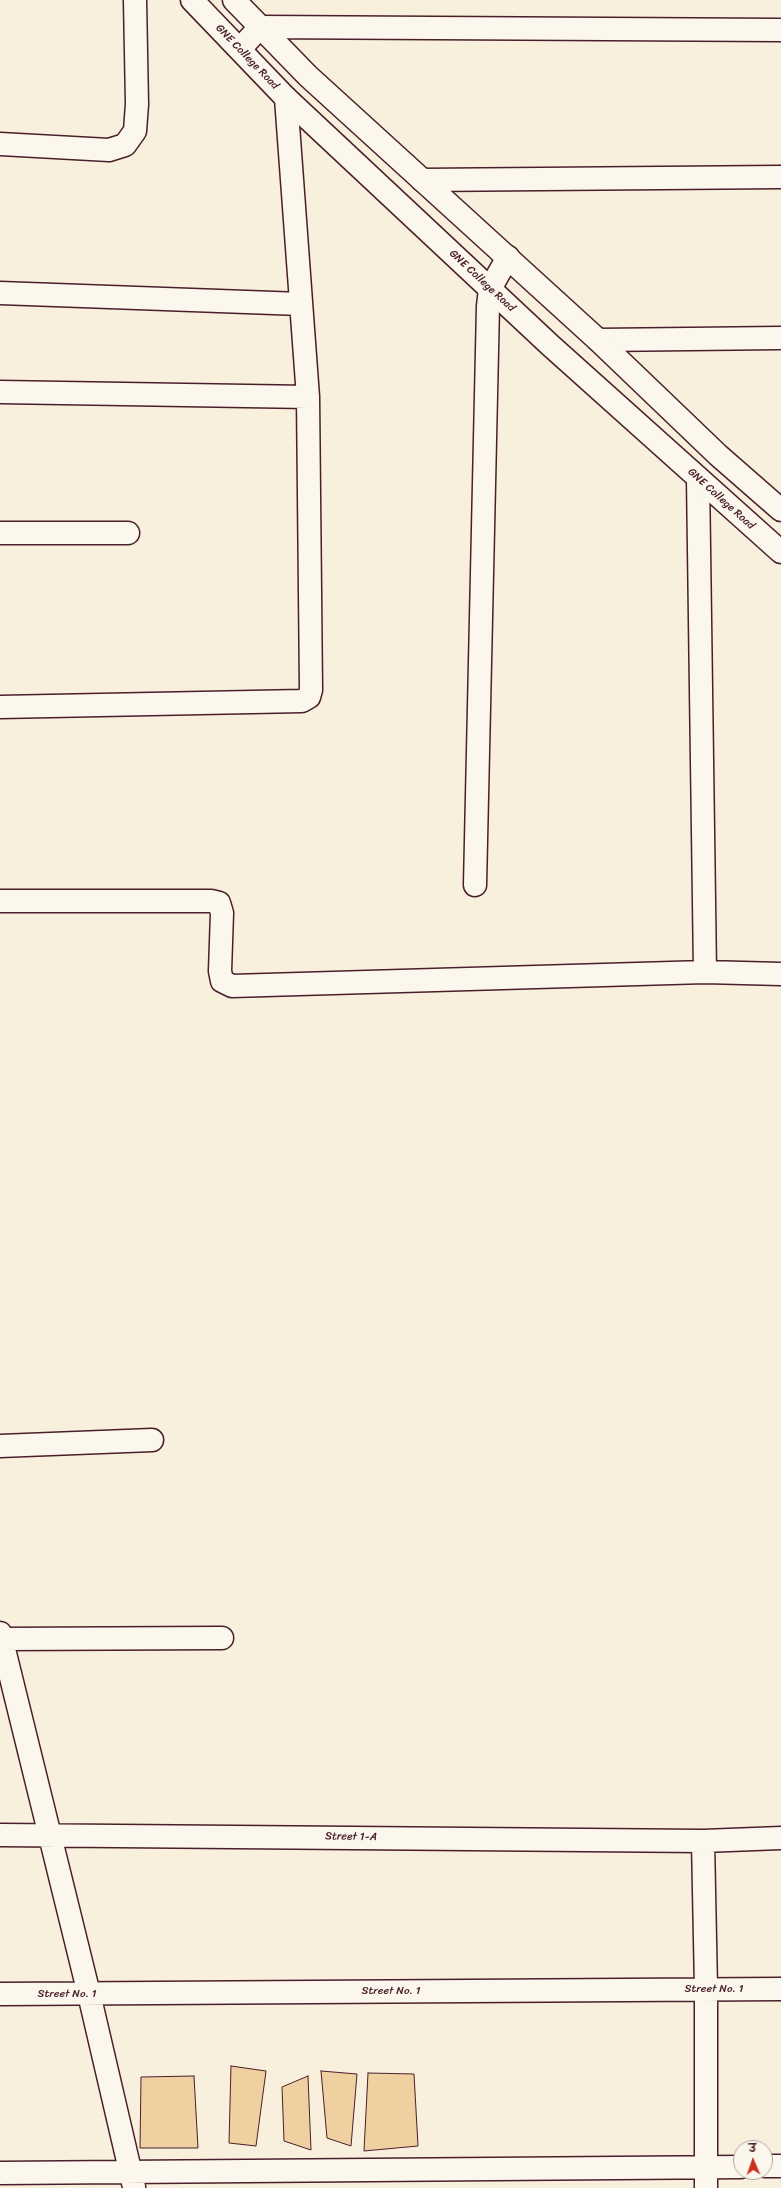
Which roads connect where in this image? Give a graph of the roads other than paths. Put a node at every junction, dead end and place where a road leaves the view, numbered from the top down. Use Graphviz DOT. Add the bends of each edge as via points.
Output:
graph roads {
  1 [pos="135,0"];
  2 [pos="192,0"];
  3 [pos="234,0"];
  4 [pos="260,27"];
  5 [pos="781,30"];
  6 [pos="240,49"];
  7 [pos="286,98"];
  8 [pos="0,144"];
  9 [pos="781,177"];
  10 [pos="422,180"];
  11 [pos="508,257"];
  12 [pos="490,289"];
  13 [pos="0,293"];
  14 [pos="301,304"];
  15 [pos="781,338"];
  16 [pos="598,340"];
  17 [pos="0,392"];
  18 [pos="308,397"];
  19 [pos="698,478"];
  20 [pos="781,510"];
  21 [pos="0,533"];
  22 [pos="128,533"];
  23 [pos="781,552"];
  24 [pos="0,707"];
  25 [pos="475,885"];
  26 [pos="0,901"];
  27 [pos="705,972"];
  28 [pos="781,974"];
  29 [pos="152,1440"];
  30 [pos="0,1446"];
  31 [pos="1,1637"];
  32 [pos="222,1638"];
  33 [pos="50,1834"];
  34 [pos="0,1835"];
  35 [pos="781,1838"];
  36 [pos="703,1841"];
  37 [pos="706,1989"];
  38 [pos="781,1989"];
  39 [pos="0,1994"];
  40 [pos="89,1994"];
  41 [pos="733,2169"];
  42 [pos="0,2173"];
  43 [pos="705,2177"];
  44 [pos="132,2180"];
  1 -- 8 [label="street" via="137,104 135,131 126,145 109,150"];
  2 -- 6 [label="street, GNE College Road"];
  3 -- 4 [label="street"];
  4 -- 5 [label="street"];
  4 -- 6 [label="street"];
  4 -- 10 [label="street" via="308,76"];
  6 -- 7 [label="street, GNE College Road"];
  7 -- 12 [label="street, GNE College Road"];
  7 -- 14 [label="street"];
  9 -- 10 [label="street"];
  10 -- 11 [label="street"];
  11 -- 12 [label="street"];
  11 -- 16 [label="street"];
  12 -- 19 [label="street, GNE College Road"];
  12 -- 25 [label="street"];
  13 -- 14 [label="street"];
  14 -- 18 [label="street"];
  15 -- 16 [label="street"];
  16 -- 20 [label="street" via="718,455"];
  17 -- 18 [label="street"];
  18 -- 24 [label="street" via="311,690 309,697 302,701"];
  19 -- 23 [label="street, GNE College Road"];
  19 -- 27 [label="street"];
  21 -- 22 [label="street"];
  26 -- 27 [label="street" via="219,903 222,914 220,971 222,981 232,986"];
  27 -- 28 [label="street"];
  29 -- 30 [label="street"];
  31 -- 32 [label="street"];
  31 -- 33 [label="street"];
  33 -- 34 [label="street, Street 1-A"];
  33 -- 36 [label="street, Street 1-A"];
  33 -- 40 [label="street"];
  35 -- 36 [label="street, Street 1-A"];
  36 -- 37 [label="street"];
  37 -- 38 [label="street, Street No. 1"];
  37 -- 40 [label="street, Street No. 1"];
  37 -- 43 [label="street"];
  39 -- 40 [label="street, Street No. 1"];
  40 -- 44 [label="street"];
  41 -- 43 [label="street"];
  42 -- 44 [label="street"];
  43 -- 44 [label="street"];
}
